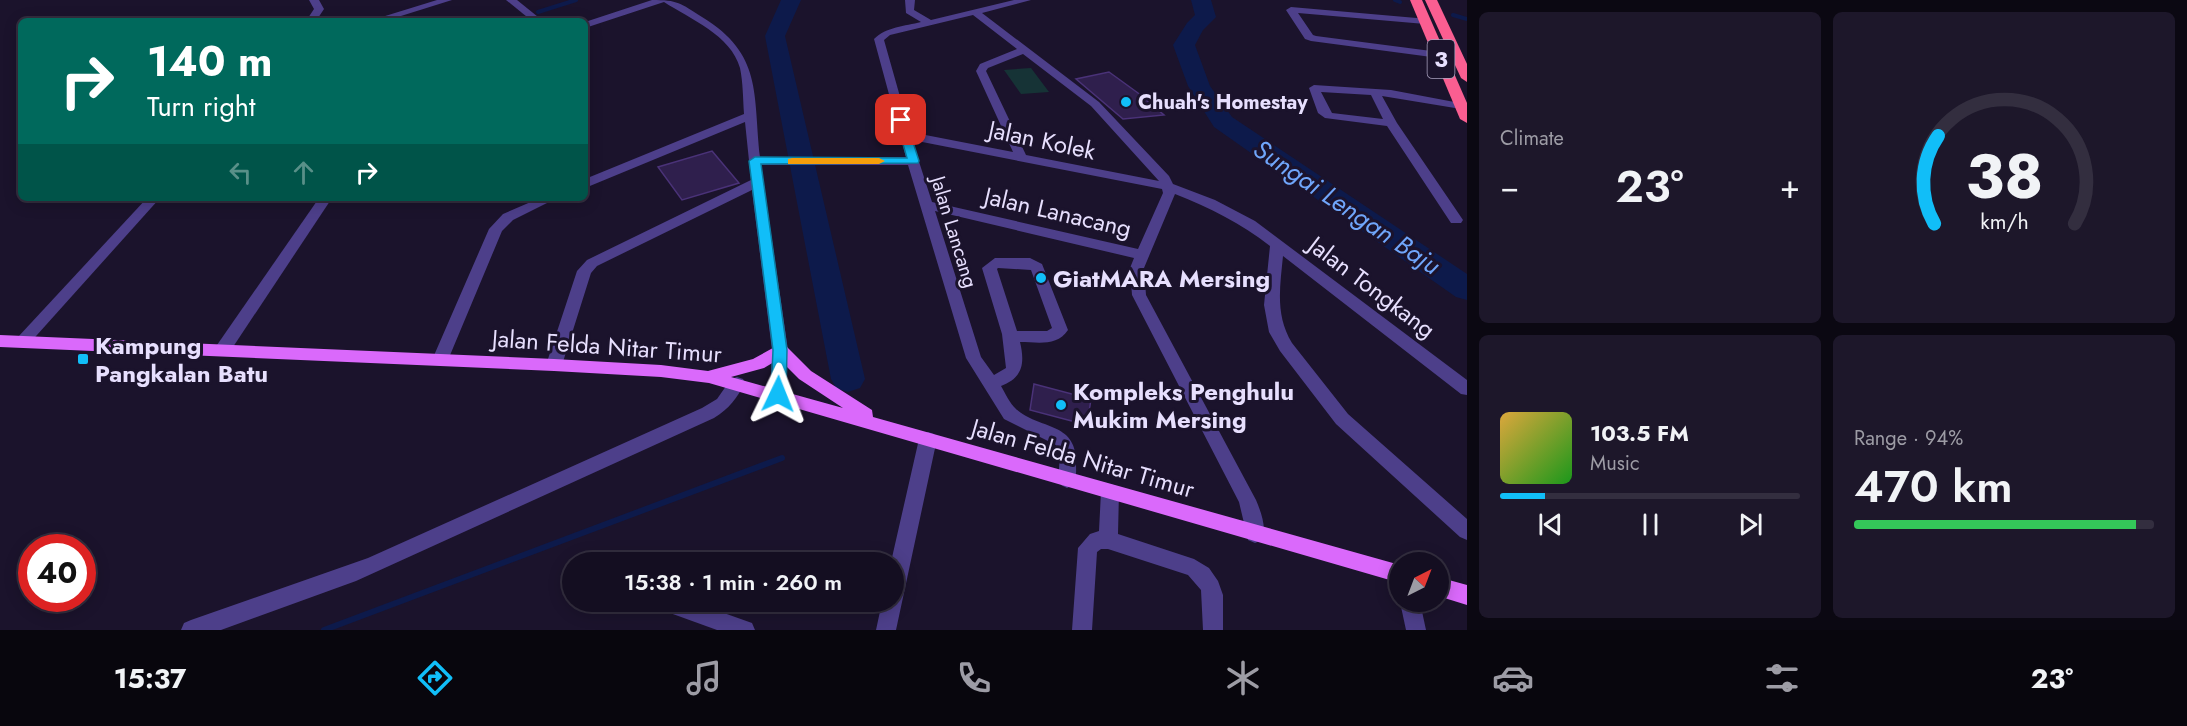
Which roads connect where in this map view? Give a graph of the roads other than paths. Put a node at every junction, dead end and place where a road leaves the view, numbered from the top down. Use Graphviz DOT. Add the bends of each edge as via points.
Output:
graph roads {
  1 [pos="314,0"];
  2 [pos="447,0"];
  3 [pos="511,0"];
  4 [pos="661,0"];
  5 [pos="668,0"];
  6 [pos="910,0"];
  7 [pos="1026,0"];
  8 [pos="1416,0"];
  9 [pos="1431,0"];
  10 [pos="976,13"];
  11 [pos="313,18"];
  12 [pos="384,18"];
  13 [pos="532,18"];
  14 [pos="1425,21"];
  15 [pos="930,23"];
  16 [pos="588,24"];
  17 [pos="1023,50"];
  18 [pos="1439,55"];
  19 [pos="1467,78"];
  20 [pos="1374,91"];
  21 [pos="1461,106"];
  22 [pos="750,116"];
  23 [pos="1467,119"];
  24 [pos="1391,123"];
  25 [pos="906,135"];
  26 [pos="1021,157"];
  27 [pos="755,161"];
  28 [pos="914,161"];
  29 [pos="757,182"];
  30 [pos="588,183"];
  31 [pos="1170,187"];
  32 [pos="151,201"];
  33 [pos="324,201"];
  34 [pos="545,201"];
  35 [pos="928,205"];
  36 [pos="1456,220"];
  37 [pos="1277,245"];
  38 [pos="1142,255"];
  39 [pos="1009,336"];
  40 [pos="0,341"];
  41 [pos="24,341"];
  42 [pos="223,349"];
  43 [pos="780,350"];
  44 [pos="440,360"];
  45 [pos="554,365"];
  46 [pos="709,377"];
  47 [pos="736,383"];
  48 [pos="990,383"];
  49 [pos="1467,389"];
  50 [pos="778,394"];
  51 [pos="884,426"];
  52 [pos="928,439"];
  53 [pos="1067,480"];
  54 [pos="1110,492"];
  55 [pos="1467,531"];
  56 [pos="1255,534"];
  57 [pos="1108,540"];
  58 [pos="903,552"];
  59 [pos="1389,571"];
  60 [pos="1449,589"];
  61 [pos="1467,595"];
  62 [pos="694,612"];
  63 [pos="890,612"];
  64 [pos="1412,612"];
  65 [pos="191,630"];
  66 [pos="745,630"];
  67 [pos="886,630"];
  68 [pos="1082,630"];
  69 [pos="1213,630"];
  70 [pos="1416,630"];
  1 -- 11 [label="street" via="319,9"];
  2 -- 12 [label="street"];
  3 -- 13 [label="street"];
  4 -- 16 [label="street"];
  5 -- 22 [label="street" via="722,35 738,52 745,68"];
  6 -- 15 [label="street" via="909,11"];
  7 -- 10 [label="street, Jalan Lancang"];
  8 -- 14 [label="highway, 3"];
  9 -- 19 [label="highway, 3"];
  10 -- 15 [label="street, Jalan Lancang"];
  10 -- 17 [label="street"];
  14 -- 18 [label="highway, 3"];
  14 -- 18 [label="street" via="1291,10 1309,37 1315,39"];
  15 -- 25 [label="street, Jalan Lancang" via="887,33 879,39"];
  17 -- 26 [label="street" via="981,70"];
  17 -- 31 [label="street" via="1095,104"];
  18 -- 21 [label="highway, 3"];
  20 -- 21 [label="street"];
  20 -- 24 [label="street"];
  20 -- 24 [label="street" via="1318,87 1313,91 1329,116"];
  21 -- 23 [label="highway, 3"];
  22 -- 27 [label="street"];
  22 -- 30 [label="street"];
  24 -- 36 [label="street"];
  25 -- 26 [label="street, Jalan Kolek"];
  25 -- 28 [label="street, Jalan Lancang"];
  26 -- 31 [label="street, Jalan Kolek"];
  27 -- 28 [label="street"];
  27 -- 29 [label="street"];
  28 -- 35 [label="street, Jalan Lancang"];
  29 -- 43 [label="street"];
  29 -- 45 [label="street" via="592,263 584,271"];
  31 -- 37 [label="street, Jalan Tongkang" via="1239,217"];
  31 -- 38 [label="street"];
  32 -- 41 [label="street"];
  33 -- 42 [label="street"];
  34 -- 44 [label="street" via="508,218 496,229"];
  35 -- 38 [label="street, Jalan Lanacang"];
  35 -- 48 [label="street, Jalan Lancang" via="974,358"];
  37 -- 49 [label="street, Jalan Tongkang"];
  37 -- 55 [label="street, Jalan Tongkang" via="1270,305 1274,325 1286,347 1342,418"];
  38 -- 56 [label="street" via="1137,281 1146,311 1247,500"];
  39 -- 39 [label="street" via="990,268 995,263 1030,263 1041,272 1060,330 1050,337"];
  39 -- 48 [label="street" via="1016,360 1014,369"];
  40 -- 41 [label="main road, Jalan Felda Nitar Timur"];
  41 -- 42 [label="main road, Jalan Felda Nitar Timur"];
  42 -- 44 [label="main road, Jalan Felda Nitar Timur"];
  43 -- 46 [label="main road" via="758,364"];
  43 -- 50 [label="street"];
  43 -- 51 [label="main road" via="805,375"];
  44 -- 45 [label="main road, Jalan Felda Nitar Timur"];
  45 -- 46 [label="main road, Jalan Felda Nitar Timur"];
  46 -- 47 [label="main road, Jalan Felda Nitar Timur"];
  47 -- 50 [label="main road, Jalan Felda Nitar Timur"];
  47 -- 65 [label="street" via="723,404 708,413 399,553"];
  48 -- 53 [label="street, Jalan Lancang" via="1010,414 1062,440 1068,449"];
  50 -- 51 [label="main road, Jalan Felda Nitar Timur"];
  51 -- 52 [label="main road, Jalan Felda Nitar Timur"];
  52 -- 53 [label="main road, Jalan Felda Nitar Timur"];
  52 -- 58 [label="street"];
  53 -- 54 [label="main road, Jalan Felda Nitar Timur"];
  54 -- 56 [label="main road, Jalan Felda Nitar Timur"];
  54 -- 57 [label="street"];
  56 -- 59 [label="main road, Jalan Felda Nitar Timur"];
  57 -- 68 [label="street" via="1096,540 1088,548"];
  57 -- 69 [label="street" via="1194,568 1206,576 1212,587"];
  60 -- 61 [label="main road"];
  62 -- 66 [label="street"];
  63 -- 67 [label="street"];
  64 -- 70 [label="street"];
}
